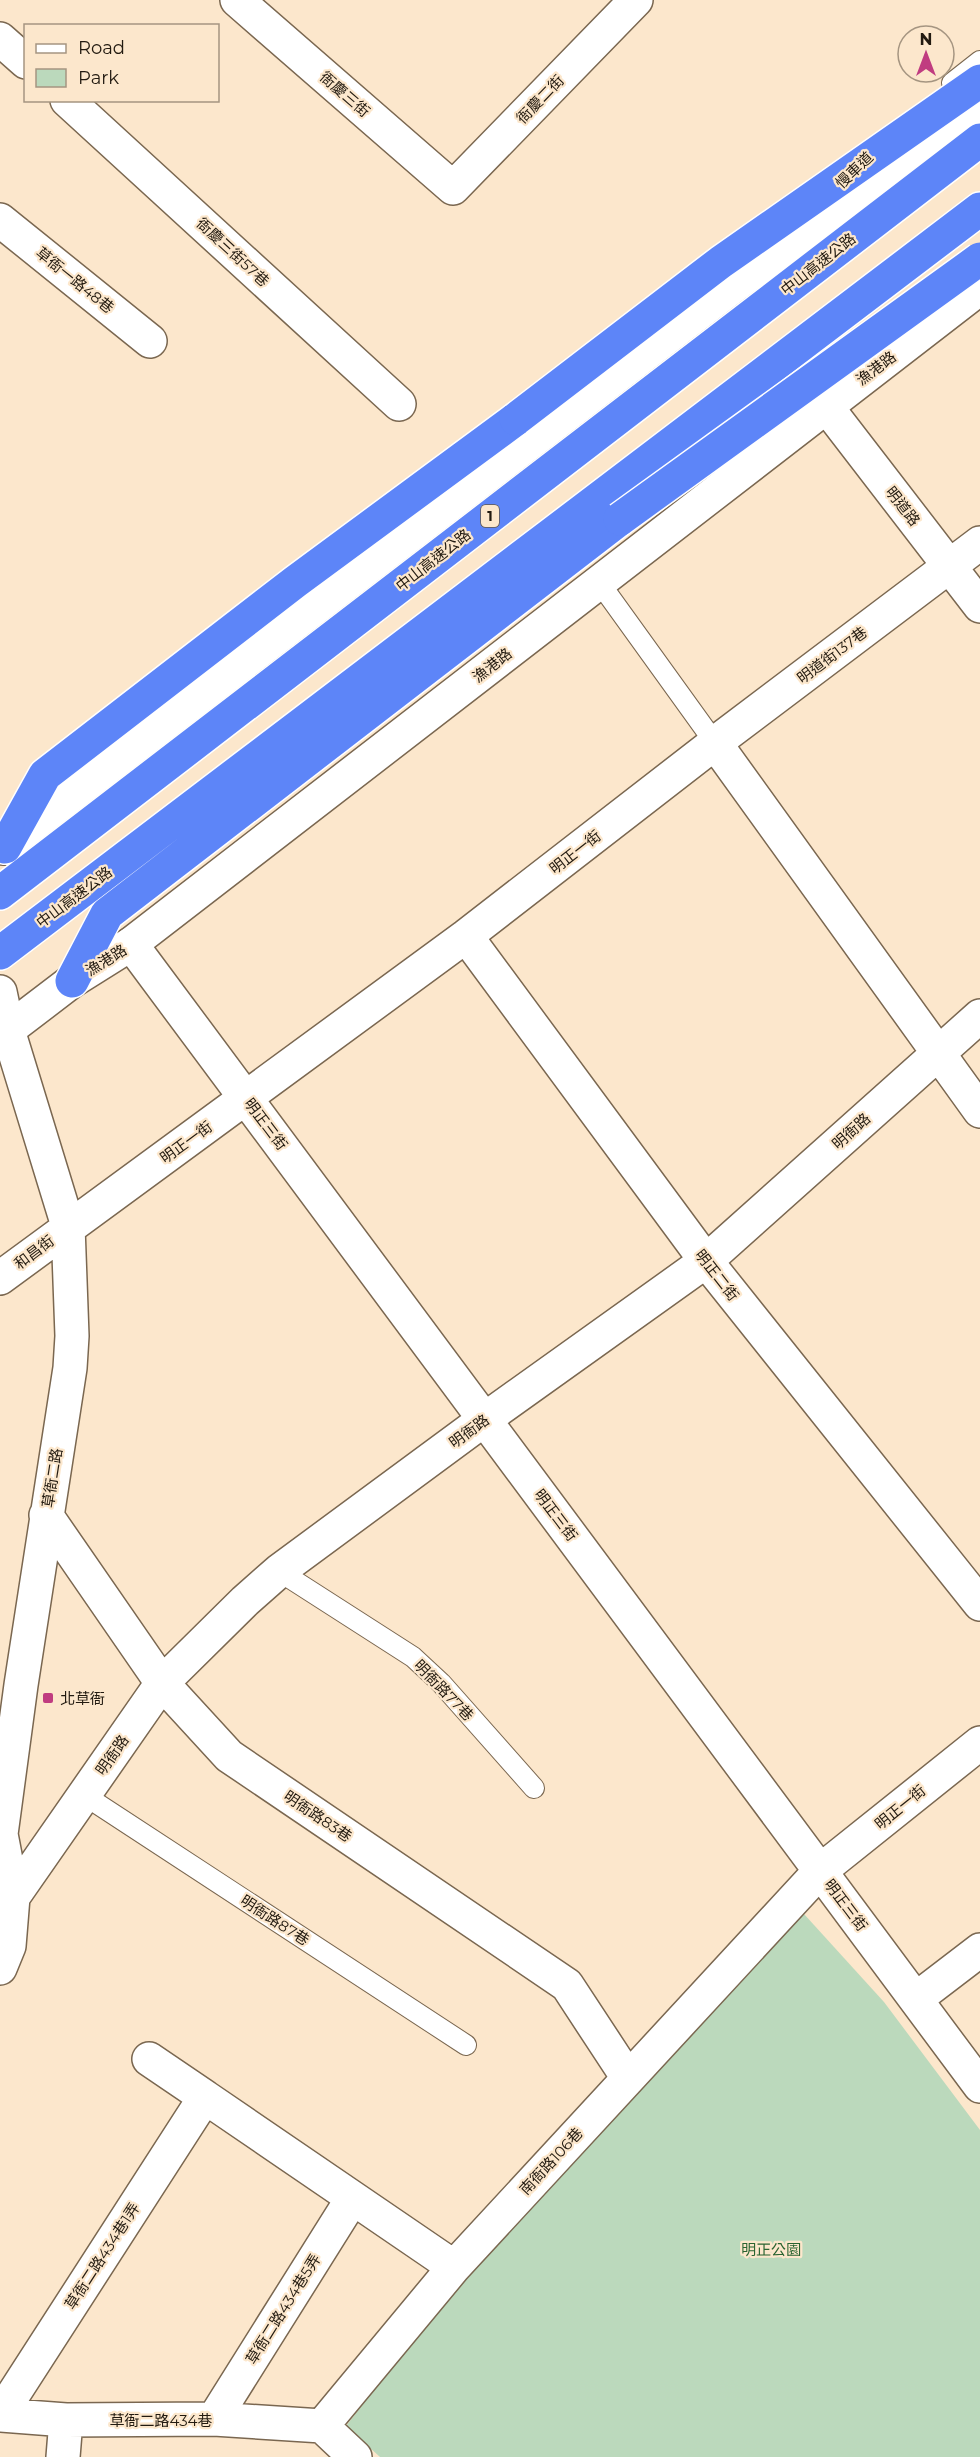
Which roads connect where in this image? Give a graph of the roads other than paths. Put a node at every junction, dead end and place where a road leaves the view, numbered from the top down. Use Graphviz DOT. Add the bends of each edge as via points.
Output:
graph roads {
  1 [pos="237,0"];
  2 [pos="627,3"];
  3 [pos="0,39"];
  4 [pos="24,60"];
  5 [pos="980,61"];
  6 [pos="980,81"];
  7 [pos="69,102"];
  8 [pos="980,104"];
  9 [pos="980,140"];
  10 [pos="453,188"];
  11 [pos="980,209"];
  12 [pos="0,220"];
  13 [pos="978,264"];
  14 [pos="734,286"];
  15 [pos="150,341"];
  16 [pos="399,404"];
  17 [pos="826,406"];
  18 [pos="980,543"];
  19 [pos="949,566"];
  20 [pos="599,582"];
  21 [pos="980,606"];
  22 [pos="715,743"];
  23 [pos="2,849"];
  24 [pos="0,892"];
  25 [pos="466,936"];
  26 [pos="131,944"];
  27 [pos="0,953"];
  28 [pos="72,981"];
  29 [pos="0,992"];
  30 [pos="980,1017"];
  31 [pos="4,1033"];
  32 [pos="937,1053"];
  33 [pos="246,1098"];
  34 [pos="980,1111"];
  35 [pos="68,1226"];
  36 [pos="706,1261"];
  37 [pos="0,1278"];
  38 [pos="485,1419"];
  39 [pos="46,1515"];
  40 [pos="279,1571"];
  41 [pos="980,1604"];
  42 [pos="162,1683"];
  43 [pos="980,1743"];
  44 [pos="534,1788"];
  45 [pos="84,1795"];
  46 [pos="0,1834"];
  47 [pos="820,1871"];
  48 [pos="13,1897"];
  49 [pos="980,1950"];
  50 [pos="0,1968"];
  51 [pos="916,1999"];
  52 [pos="466,2045"];
  53 [pos="149,2059"];
  54 [pos="628,2078"];
  55 [pos="980,2086"];
  56 [pos="205,2097"];
  57 [pos="352,2199"];
  58 [pos="454,2266"];
  59 [pos="0,2415"];
  60 [pos="214,2419"];
  61 [pos="66,2420"];
  62 [pos="322,2426"];
  63 [pos="63,2457"];
  64 [pos="355,2457"];
  1 -- 10 [label="street, 衙慶三街"];
  2 -- 10 [label="street, 衙慶二街"];
  3 -- 4 [label="street"];
  5 -- 14 [label="lane, 慢車道" via="910,116"];
  6 -- 23 [label="highway, bridge" via="721,261 45,775"];
  7 -- 16 [label="street, 衙慶三街57巷"];
  8 -- 14 [label="street"];
  9 -- 24 [label="highway, 中山高速公路 / 1"];
  11 -- 27 [label="highway, 中山高速公路"];
  12 -- 15 [label="street, 草衙一路48巷"];
  13 -- 17 [label="street, 漁港路"];
  13 -- 28 [label="highway, bridge" via="620,519 107,914"];
  14 -- 23 [label="street"];
  17 -- 19 [label="street, 明道路"];
  17 -- 20 [label="street, 漁港路"];
  18 -- 19 [label="street, 明道街137巷"];
  19 -- 21 [label="street, 明道路"];
  19 -- 22 [label="street, 明道街137巷"];
  20 -- 22 [label="lane"];
  20 -- 26 [label="street, 漁港路"];
  22 -- 25 [label="street, 明正一街"];
  22 -- 32 [label="street"];
  25 -- 33 [label="street, 明正一街"];
  25 -- 36 [label="street, 明正二街"];
  26 -- 28 [label="street, 漁港路"];
  26 -- 33 [label="street, 明正三街"];
  28 -- 31 [label="street, 漁港路"];
  29 -- 31 [label="street, 草衙二路"];
  30 -- 32 [label="street, 明衙路"];
  31 -- 35 [label="street, 草衙二路"];
  32 -- 34 [label="street"];
  32 -- 36 [label="street, 明衙路"];
  33 -- 35 [label="street, 明正一街"];
  33 -- 38 [label="street, 明正三街"];
  35 -- 37 [label="street, 和昌街"];
  35 -- 39 [label="street, 草衙二路" via="70,1368"];
  36 -- 38 [label="street, 明衙路"];
  36 -- 41 [label="street, 明正二街"];
  38 -- 40 [label="street, 明衙路"];
  38 -- 47 [label="street, 明正三街"];
  39 -- 42 [label="street, 明衙路83巷"];
  39 -- 46 [label="street, 草衙二路"];
  40 -- 42 [label="street, 明衙路"];
  40 -- 44 [label="lane, 明衙路77巷" via="413,1657"];
  42 -- 45 [label="street, 明衙路"];
  42 -- 54 [label="street, 明衙路83巷" via="229,1756 567,1985"];
  43 -- 47 [label="street, 明正一街"];
  45 -- 48 [label="street, 明衙路"];
  45 -- 52 [label="lane, 明衙路87巷"];
  46 -- 48 [label="street, 草衙二路"];
  47 -- 51 [label="street, 明正三街"];
  47 -- 54 [label="street, 南衙路106巷"];
  48 -- 50 [label="street, 草衙二路" via="9,1946"];
  49 -- 51 [label="street"];
  51 -- 55 [label="street, 明正三街"];
  53 -- 56 [label="street"];
  54 -- 58 [label="street, 南衙路106巷"];
  56 -- 57 [label="street"];
  56 -- 59 [label="street, 草衙二路434巷1弄"];
  57 -- 58 [label="street"];
  57 -- 60 [label="street, 草衙二路434巷5弄"];
  58 -- 62 [label="street, 南衙路106巷"];
  59 -- 61 [label="street, 草衙二路434巷"];
  60 -- 61 [label="street, 草衙二路434巷"];
  60 -- 62 [label="street, 草衙二路434巷"];
  61 -- 63 [label="street"];
  62 -- 64 [label="street"];
}
